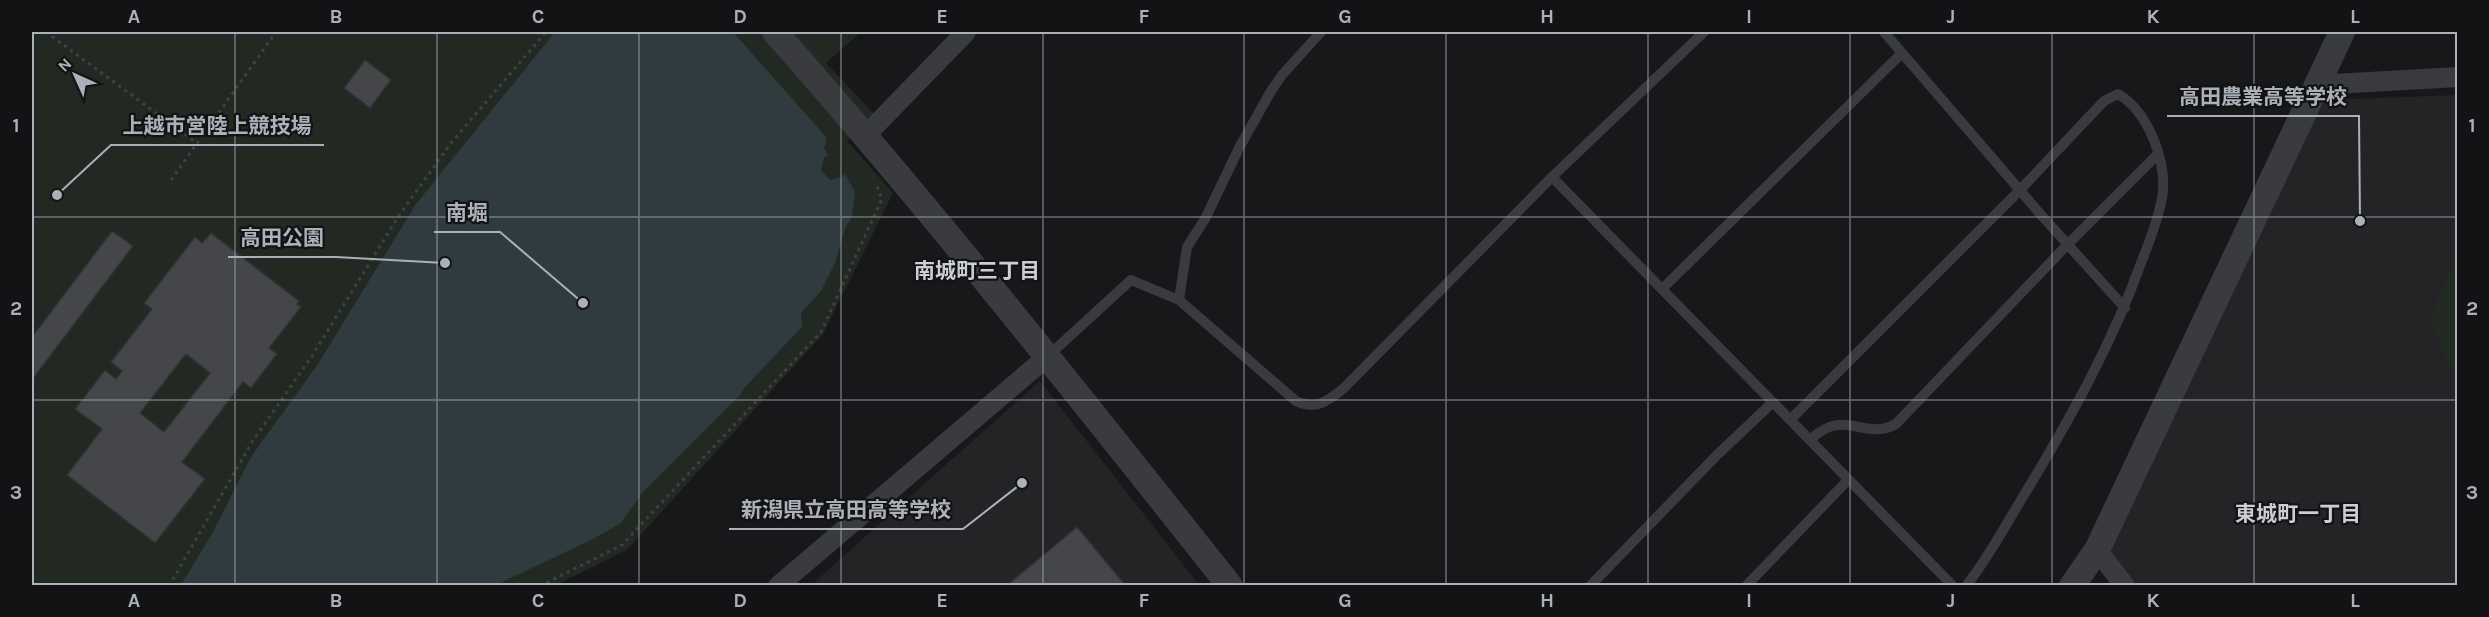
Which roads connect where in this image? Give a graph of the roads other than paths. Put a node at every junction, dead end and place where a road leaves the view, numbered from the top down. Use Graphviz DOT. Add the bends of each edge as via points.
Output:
graph roads {
  1 [pos="775,32"];
  2 [pos="966,32"];
  3 [pos="1321,32"];
  4 [pos="1704,32"];
  5 [pos="1884,32"];
  6 [pos="2342,32"];
  7 [pos="1902,53"];
  8 [pos="2457,77"];
  9 [pos="2316,85"];
  10 [pos="866,135"];
  11 [pos="2158,154"];
  12 [pos="1552,177"];
  13 [pos="2020,190"];
  14 [pos="2068,244"];
  15 [pos="1662,289"];
  16 [pos="1179,300"];
  17 [pos="2125,308"];
  18 [pos="1048,356"];
  19 [pos="1773,402"];
  20 [pos="1790,420"];
  21 [pos="1810,440"];
  22 [pos="1848,480"];
  23 [pos="2097,550"];
  24 [pos="778,585"];
  25 [pos="1230,585"];
  26 [pos="1590,585"];
  27 [pos="1746,585"];
  28 [pos="1953,585"];
  29 [pos="1966,585"];
  30 [pos="2072,585"];
  31 [pos="2125,585"];
  1 -- 10 [label="street"];
  2 -- 10 [label="street"];
  3 -- 16 [label="lane" via="1282,75 1239,148 1187,247"];
  4 -- 12 [label="lane"];
  5 -- 7 [label="lane"];
  6 -- 9 [label="street"];
  7 -- 13 [label="lane"];
  7 -- 15 [label="lane"];
  8 -- 9 [label="street"];
  9 -- 23 [label="street"];
  10 -- 18 [label="street"];
  11 -- 13 [label="lane" via="2139,115 2123,97 2114,94 2089,115"];
  11 -- 14 [label="lane"];
  11 -- 17 [label="lane" via="2162,199"];
  12 -- 15 [label="lane"];
  12 -- 16 [label="lane" via="1344,388 1318,405 1296,401"];
  13 -- 14 [label="lane"];
  13 -- 20 [label="lane"];
  14 -- 17 [label="lane"];
  14 -- 21 [label="lane" via="1896,424 1877,430 1838,423"];
  15 -- 19 [label="lane"];
  16 -- 18 [label="lane" via="1131,280"];
  17 -- 29 [label="lane" via="2056,441"];
  18 -- 24 [label="street"];
  18 -- 25 [label="street"];
  19 -- 20 [label="lane"];
  19 -- 26 [label="lane"];
  20 -- 21 [label="lane"];
  21 -- 22 [label="lane"];
  22 -- 27 [label="lane"];
  22 -- 28 [label="lane"];
  23 -- 30 [label="street"];
  23 -- 31 [label="street"];
}
